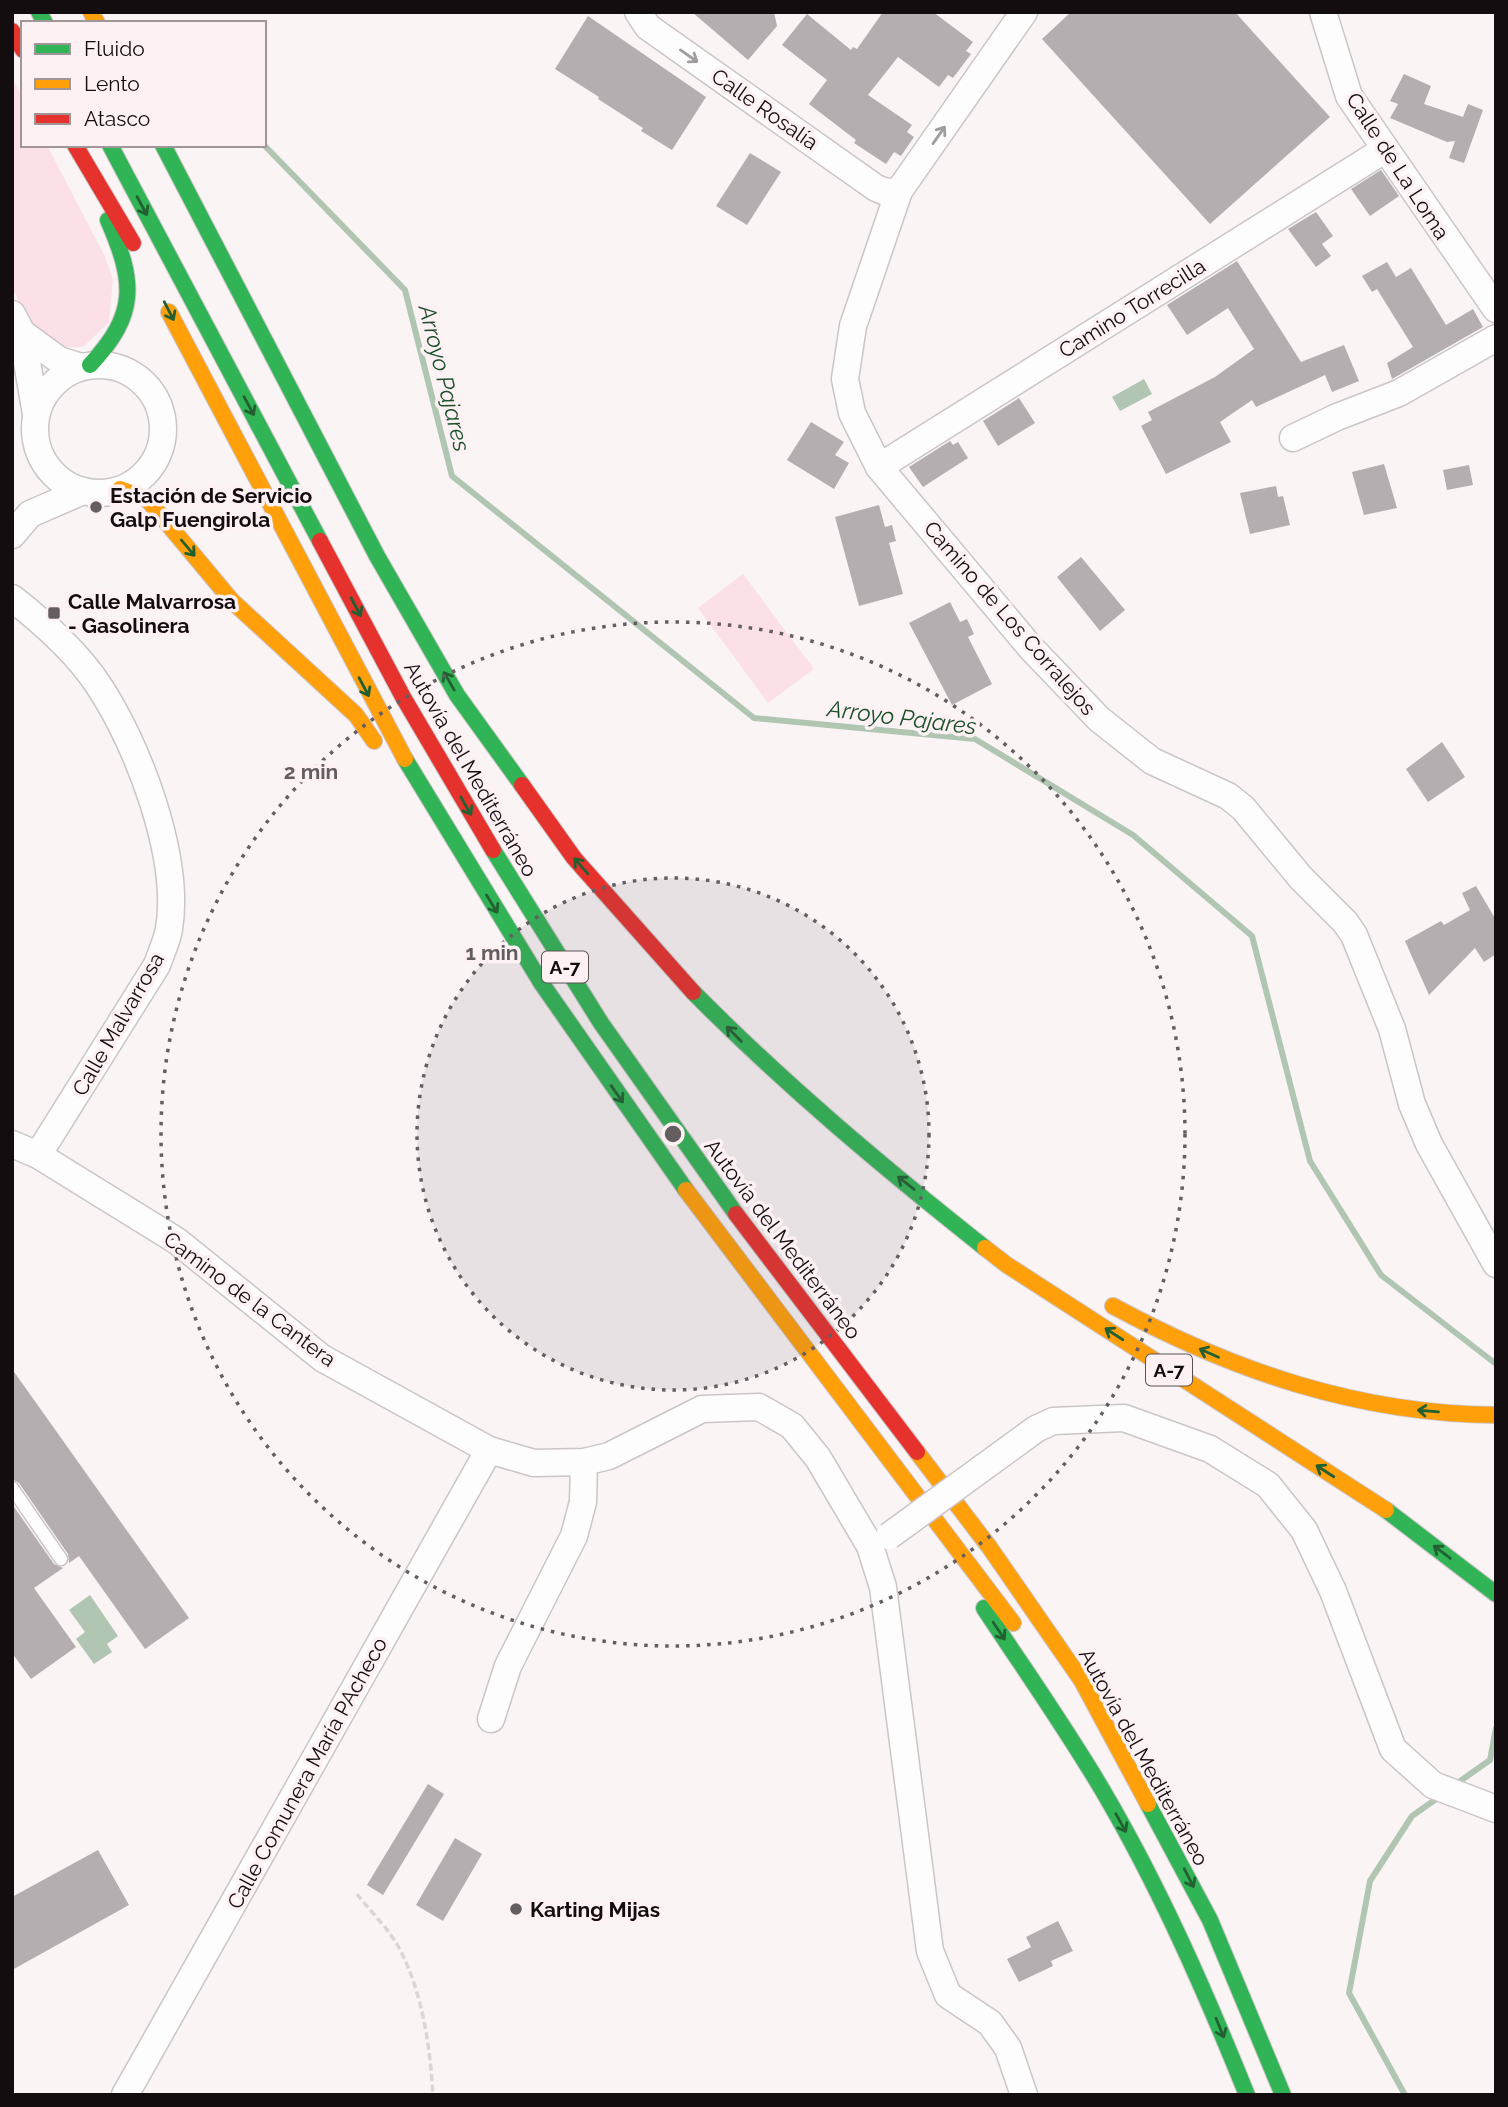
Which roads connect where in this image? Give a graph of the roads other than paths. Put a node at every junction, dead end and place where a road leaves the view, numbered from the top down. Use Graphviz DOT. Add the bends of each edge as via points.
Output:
graph roads {
  1 [pos="638,12"];
  2 [pos="1323,12"];
  3 [pos="1013,17"];
  4 [pos="12,31"];
  5 [pos="21,47"];
  6 [pos="75,147"];
  7 [pos="75,147"];
  8 [pos="111,147"];
  9 [pos="164,147"];
  10 [pos="1384,150"];
  11 [pos="899,191"];
  12 [pos="142,261"];
  13 [pos="161,297"];
  14 [pos="1496,309"];
  15 [pos="17,323"];
  16 [pos="1496,338"];
  17 [pos="85,366"];
  18 [pos="36,414"];
  19 [pos="1293,438"];
  20 [pos="39,452"];
  21 [pos="880,467"];
  22 [pos="120,489"];
  23 [pos="83,491"];
  24 [pos="30,514"];
  25 [pos="12,535"];
  26 [pos="12,598"];
  27 [pos="441,822"];
  28 [pos="12,1144"];
  29 [pos="38,1155"];
  30 [pos="960,1225"];
  31 [pos="1017,1251"];
  32 [pos="1496,1264"];
  33 [pos="1099,1298"];
  34 [pos="1496,1415"];
  35 [pos="489,1450"];
  36 [pos="584,1462"];
  37 [pos="12,1488"];
  38 [pos="880,1541"];
  39 [pos="955,1550"];
  40 [pos="61,1559"];
  41 [pos="1496,1594"];
  42 [pos="1024,1638"];
  43 [pos="1068,1693"];
  44 [pos="491,1719"];
  45 [pos="1108,1733"];
  46 [pos="1496,1809"];
  47 [pos="125,2095"];
  48 [pos="1024,2095"];
  49 [pos="1247,2095"];
  50 [pos="1283,2095"];
  1 -- 11 [label="street, Calle Rosalía, one-way" via="648,27 876,188"];
  2 -- 10 [label="street, Calle de La Loma" via="1349,96"];
  11 -- 3 [label="street, Camino de Los Corralejos, one-way"];
  4 -- 5 [label="highway"];
  6 -- 12 [label="highway"];
  7 -- 17 [label="highway" via="125,258 131,289 125,320 109,346"];
  8 -- 45 [label="highway, Autovía del Mediterráneo / A-7, one-way" via="403,697 541,931 731,1207 990,1548 1082,1681"];
  30 -- 9 [label="highway, Autovía del Mediterráneo / A-7, one-way" via="861,1149 763,1063 686,985 574,858 457,695 390,579"];
  10 -- 14 [label="street, Calle de La Loma"];
  10 -- 21 [label="street, Camino Torrecilla"];
  11 -- 21 [label="street, Camino de Los Corralejos" via="853,326 845,379 852,414"];
  13 -- 27 [label="highway, one-way" via="374,706"];
  15 -- 17 [label="street" via="51,355"];
  15 -- 18 [label="street"];
  16 -- 19 [label="street" via="1399,393"];
  17 -- 18 [label="street" via="52,384"];
  17 -- 22 [label="street" via="118,367 141,380 156,398 163,418 155,461 141,477"];
  18 -- 20 [label="street"];
  20 -- 23 [label="street" via="57,477"];
  20 -- 24 [label="street" via="38,486"];
  21 -- 32 [label="street, Camino de Los Corralejos" via="1031,648 1099,719 1152,761 1244,808 1301,878 1345,922 1392,1029 1412,1104 1429,1143"];
  22 -- 23 [label="street"];
  22 -- 27 [label="highway, one-way" via="147,499 232,601 356,715 406,789"];
  23 -- 24 [label="street"];
  24 -- 25 [label="street"];
  26 -- 29 [label="street, Calle Malvarrosa" via="61,641 98,684 127,735 154,802 171,901 169,929 157,965"];
  27 -- 39 [label="highway, one-way" via="542,984 653,1146"];
  28 -- 29 [label="street, Camino de la Cantera"];
  29 -- 35 [label="street, Camino de la Cantera" via="177,1241 322,1358"];
  30 -- 31 [label="highway"];
  41 -- 30 [label="highway, Autovía del Mediterráneo / A-7, one-way" via="1382,1508 1007,1265"];
  34 -- 33 [label="highway, one-way" via="1413,1410 1277,1380 1146,1325"];
  35 -- 36 [label="street, Camino de la Cantera" via="534,1464"];
  35 -- 47 [label="street, Calle Comunera María PAcheco"];
  36 -- 38 [label="street, Camino de la Cantera" via="609,1456 702,1409 759,1407 792,1426"];
  36 -- 44 [label="street" via="583,1502 574,1536 508,1666"];
  37 -- 40 [label="lane"];
  38 -- 46 [label="street, bridge" via="1036,1429 1053,1422 1124,1418 1210,1450 1268,1485 1304,1530 1333,1591 1393,1749 1433,1785"];
  38 -- 48 [label="street, Camino de la Cantera" via="930,1951 948,1995 990,2022 1008,2048"];
  39 -- 42 [label="highway"];
  39 -- 49 [label="highway, one-way" via="980,1603 1118,1818 1207,1995"];
  43 -- 45 [label="highway"];
  45 -- 50 [label="highway, Autovía del Mediterráneo / A-7, one-way" via="1210,1920"];
}
